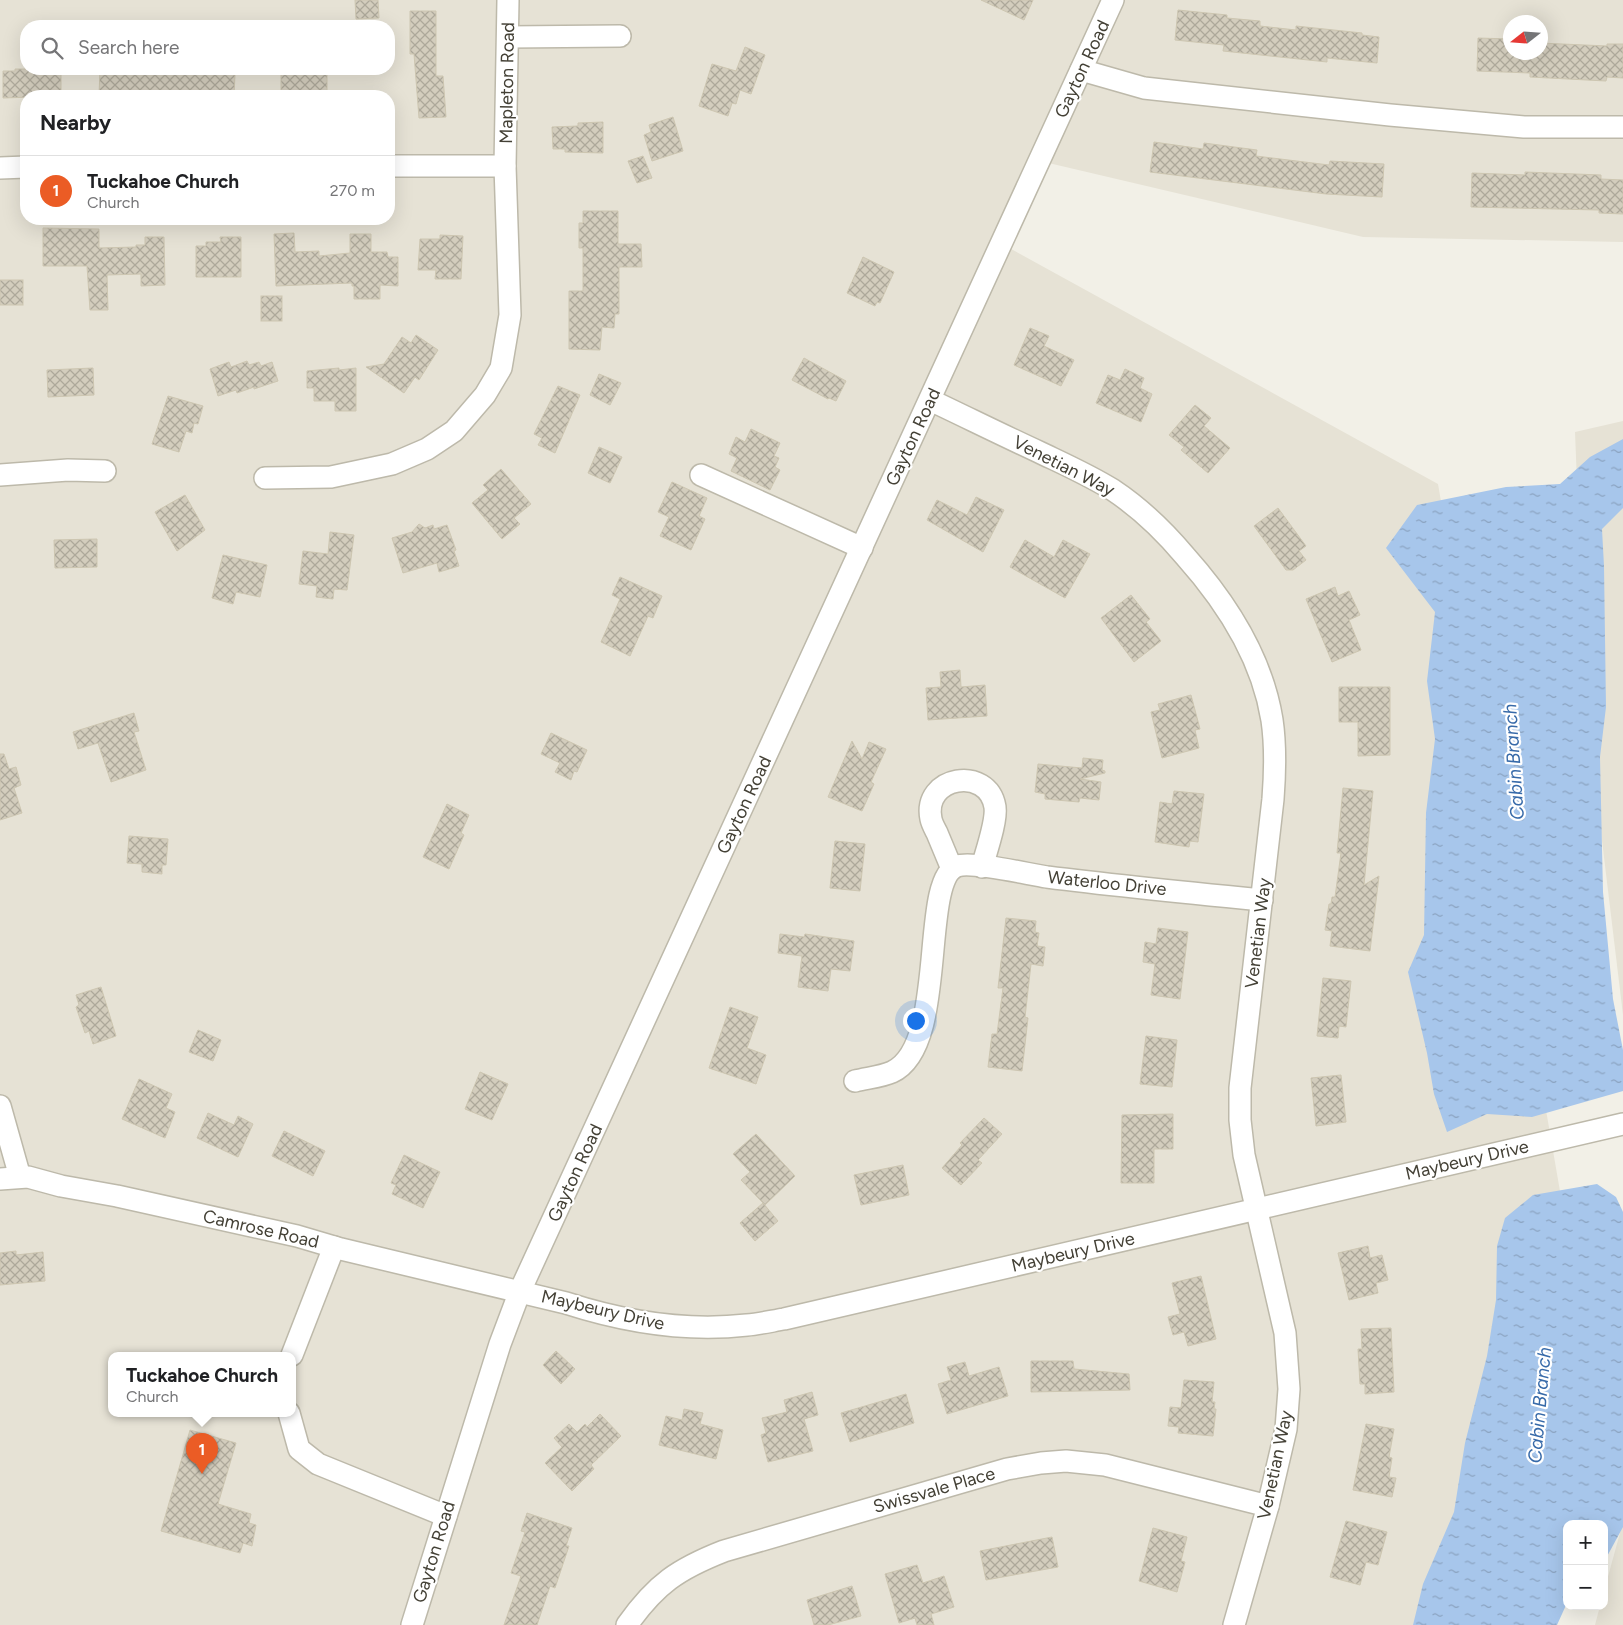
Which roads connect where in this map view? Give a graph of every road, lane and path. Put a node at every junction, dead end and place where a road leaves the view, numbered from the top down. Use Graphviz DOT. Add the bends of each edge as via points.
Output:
graph roads {
  1 [pos="508,0"];
  2 [pos="1113,0"];
  3 [pos="508,36"];
  4 [pos="620,36"];
  5 [pos="1081,70"];
  6 [pos="1623,127"];
  7 [pos="395,166"];
  8 [pos="505,166"];
  9 [pos="20,167"];
  10 [pos="0,168"];
  11 [pos="930,400"];
  12 [pos="105,470"];
  13 [pos="0,475"];
  14 [pos="702,475"];
  15 [pos="265,478"];
  16 [pos="862,548"];
  17 [pos="982,867"];
  18 [pos="952,869"];
  19 [pos="1262,900"];
  20 [pos="855,1080"];
  21 [pos="0,1106"];
  22 [pos="1623,1124"];
  23 [pos="10,1178"];
  24 [pos="1257,1209"];
  25 [pos="334,1247"];
  26 [pos="520,1292"];
  27 [pos="293,1352"];
  28 [pos="290,1417"];
  29 [pos="1268,1506"];
  30 [pos="446,1516"];
  31 [pos="412,1625"];
  32 [pos="627,1625"];
  33 [pos="1234,1625"];
  1 -- 3 [label="street, Mapleton Road"];
  2 -- 5 [label="street, Gayton Road"];
  3 -- 4 [label="street"];
  3 -- 8 [label="street, Mapleton Road"];
  5 -- 6 [label="street" via="1144,88 1380,114 1524,127"];
  5 -- 11 [label="street, Gayton Road"];
  7 -- 8 [label="street"];
  8 -- 15 [label="street, Mapleton Road" via="510,315 501,368 485,395 454,431 428,449 392,464 331,477"];
  9 -- 10 [label="street"];
  11 -- 16 [label="street, Gayton Road"];
  11 -- 19 [label="street, Venetian Way" via="1113,490 1168,536 1225,605 1256,663 1272,719 1276,754"];
  12 -- 13 [label="street"];
  14 -- 16 [label="street"];
  16 -- 26 [label="street, Gayton Road"];
  17 -- 18 [label="street, Waterloo Drive" via="965,865"];
  17 -- 18 [label="street" via="995,807 988,791 971,781 959,780 944,785 931,805 931,820"];
  17 -- 19 [label="street, Waterloo Drive" via="1045,877"];
  18 -- 20 [label="street" via="944,880 940,898 927,1001 916,1043 892,1072"];
  19 -- 24 [label="street, Venetian Way" via="1240,1088 1244,1155"];
  21 -- 23 [label="street"];
  22 -- 24 [label="street, Maybeury Drive"];
  23 -- 25 [label="street, Camrose Road" via="28,1177"];
  24 -- 26 [label="street, Maybeury Drive" via="747,1325 698,1328 651,1324"];
  24 -- 29 [label="street, Venetian Way" via="1285,1333 1289,1372 1286,1429"];
  25 -- 26 [label="street, Camrose Road"];
  25 -- 27 [label="street"];
  26 -- 30 [label="street, Gayton Road" via="500,1344"];
  28 -- 30 [label="street" via="298,1449 318,1464"];
  29 -- 32 [label="street, Swissvale Place" via="1106,1465 1066,1461 1041,1463 705,1558 652,1592"];
  29 -- 33 [label="street, Venetian Way"];
  30 -- 31 [label="street, Gayton Road"];
}
